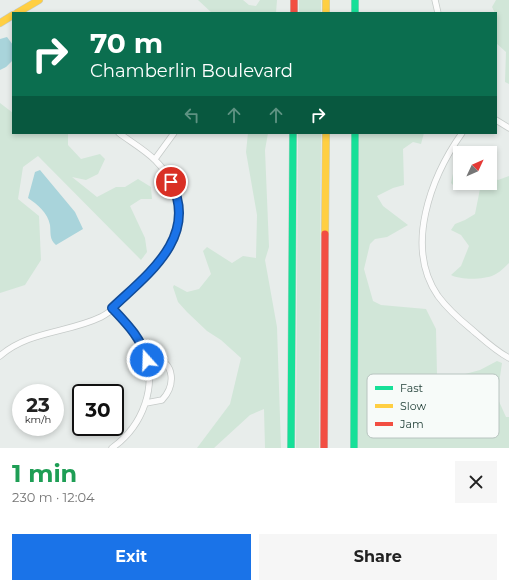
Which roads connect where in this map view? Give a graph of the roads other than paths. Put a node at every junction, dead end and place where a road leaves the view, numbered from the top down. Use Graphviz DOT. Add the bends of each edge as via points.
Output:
graph roads {
  1 [pos="39,0"];
  2 [pos="294,0"];
  3 [pos="326,0"];
  4 [pos="355,0"];
  5 [pos="435,0"];
  6 [pos="19,12"];
  7 [pos="294,12"];
  8 [pos="326,12"];
  9 [pos="355,12"];
  10 [pos="438,12"];
  11 [pos="12,16"];
  12 [pos="0,23"];
  13 [pos="497,121"];
  14 [pos="509,128"];
  15 [pos="120,134"];
  16 [pos="173,134"];
  17 [pos="293,134"];
  18 [pos="326,134"];
  19 [pos="355,134"];
  20 [pos="461,134"];
  21 [pos="155,159"];
  22 [pos="112,308"];
  23 [pos="0,356"];
  24 [pos="509,358"];
  25 [pos="147,360"];
  26 [pos="146,403"];
  27 [pos="112,448"];
  28 [pos="291,448"];
  29 [pos="324,448"];
  30 [pos="354,448"];
  1 -- 6 [label="main road"];
  2 -- 7 [label="main road"];
  3 -- 8 [label="main road"];
  4 -- 9 [label="main road"];
  5 -- 10 [label="street"];
  11 -- 12 [label="main road"];
  13 -- 14 [label="street"];
  15 -- 21 [label="street"];
  16 -- 21 [label="street"];
  17 -- 28 [label="main road"];
  18 -- 29 [label="main road"];
  19 -- 30 [label="main road"];
  20 -- 24 [label="street" via="432,189 424,230 425,266 434,289 446,306 490,346"];
  21 -- 22 [label="street" via="166,172 175,190 179,206 176,235 162,259"];
  22 -- 23 [label="street" via="96,319 27,340"];
  22 -- 25 [label="street" via="135,333"];
  25 -- 26 [label="street" via="149,388"];
  25 -- 26 [label="street" via="154,358 164,363 172,375 172,383 162,400"];
  26 -- 27 [label="street" via="129,433"];
}
